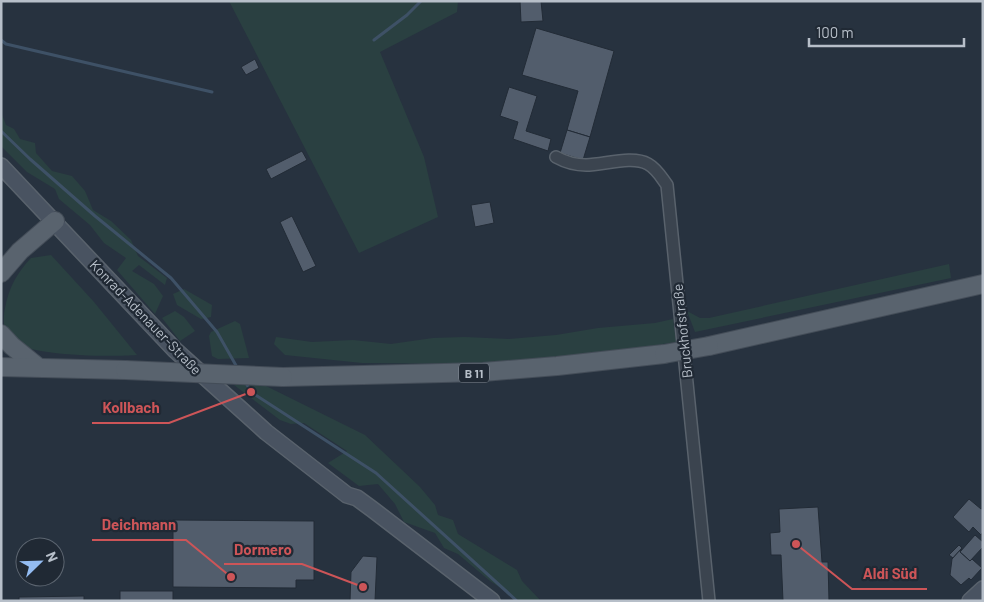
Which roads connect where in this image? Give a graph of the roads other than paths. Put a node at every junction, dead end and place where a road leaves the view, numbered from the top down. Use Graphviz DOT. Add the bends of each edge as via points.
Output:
graph roads {
  1 [pos="556,157"];
  2 [pos="1,166"];
  3 [pos="55,221"];
  4 [pos="1,273"];
  5 [pos="983,284"];
  6 [pos="1,334"];
  7 [pos="1,367"];
  8 [pos="38,367"];
  9 [pos="347,495"];
  10 [pos="983,589"];
  11 [pos="481,601"];
  12 [pos="492,601"];
  13 [pos="709,601"];
  14 [pos="970,601"];
  1 -- 13 [label="street, Bruckhofstraße" via="566,163 585,165 638,160 657,171 667,184"];
  2 -- 3 [label="street, Konrad-Adenauer-Straße"];
  3 -- 4 [label="main road" via="20,251"];
  3 -- 9 [label="street, Konrad-Adenauer-Straße" via="174,350 266,432"];
  5 -- 8 [label="main road, B 11, bridge" via="709,346 557,366 482,372 283,377"];
  6 -- 8 [label="main road"];
  7 -- 8 [label="main road, B 11"];
  9 -- 11 [label="street, Konrad-Adenauer-Straße" via="352,504 384,530"];
  9 -- 12 [label="street, Konrad-Adenauer-Straße" via="357,498"];
  10 -- 14 [label="street"];
}
